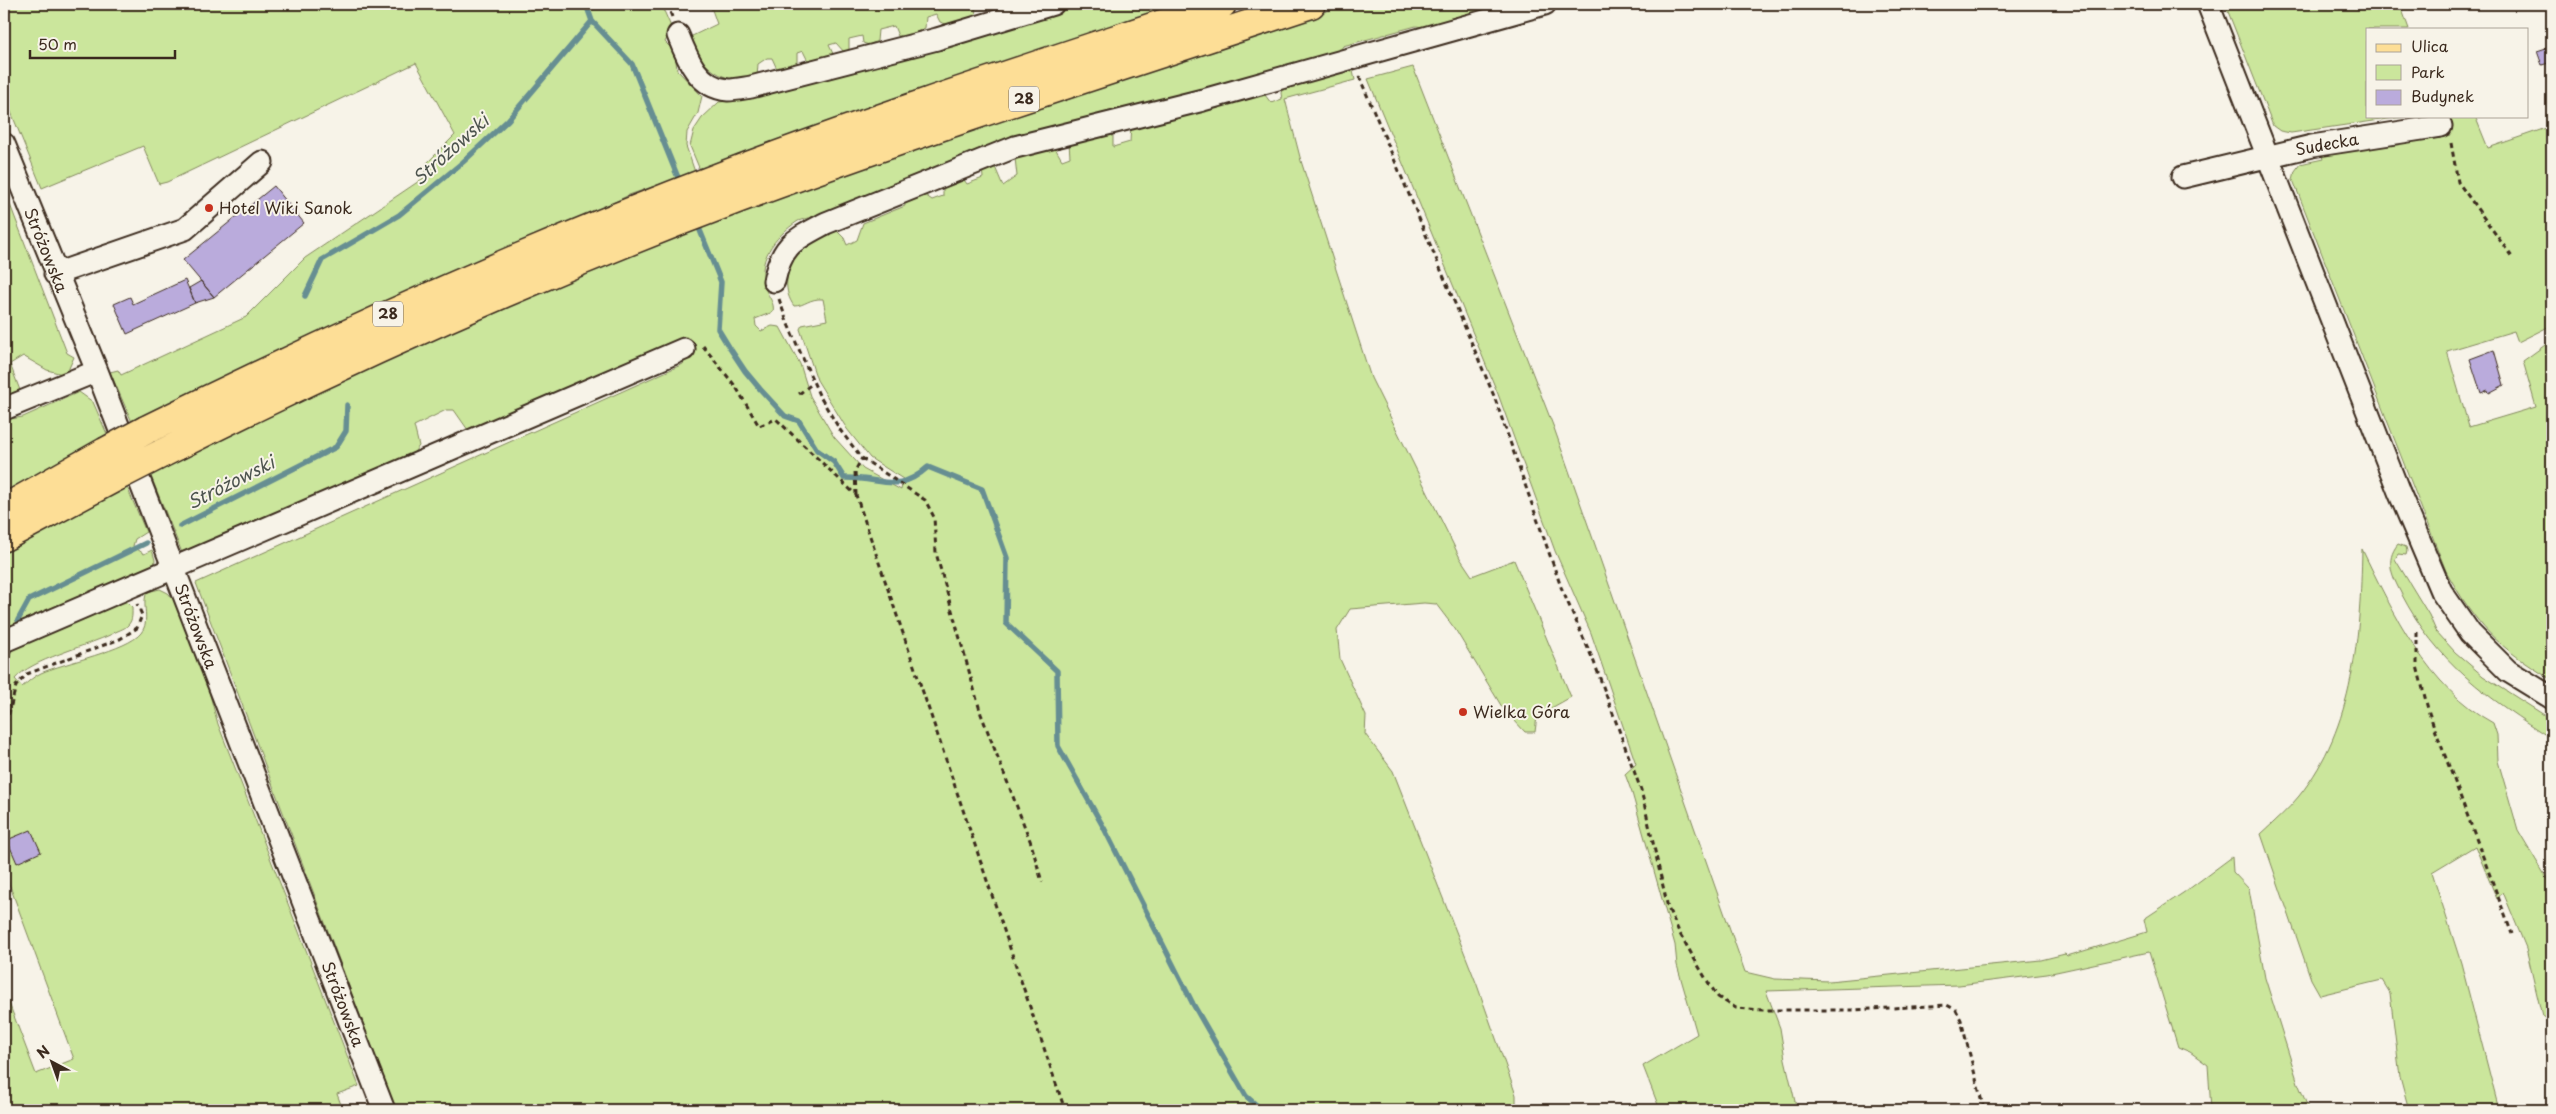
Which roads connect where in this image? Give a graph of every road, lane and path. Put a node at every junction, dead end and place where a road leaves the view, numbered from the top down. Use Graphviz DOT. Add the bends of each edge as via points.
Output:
graph roads {
  1 [pos="1053,4"];
  2 [pos="1222,4"];
  3 [pos="1311,4"];
  4 [pos="1545,4"];
  5 [pos="2208,4"];
  6 [pos="678,35"];
  7 [pos="1352,59"];
  8 [pos="2441,126"];
  9 [pos="5,149"];
  10 [pos="2267,155"];
  11 [pos="262,162"];
  12 [pos="2183,177"];
  13 [pos="2512,257"];
  14 [pos="56,274"];
  15 [pos="774,281"];
  16 [pos="684,349"];
  17 [pos="97,371"];
  18 [pos="813,382"];
  19 [pos="799,394"];
  20 [pos="4,409"];
  21 [pos="862,458"];
  22 [pos="856,495"];
  23 [pos="4,509"];
  24 [pos="4,537"];
  25 [pos="174,569"];
  26 [pos="130,587"];
  27 [pos="2417,632"];
  28 [pos="4,641"];
  29 [pos="2552,698"];
  30 [pos="4,732"];
  31 [pos="1042,882"];
  32 [pos="2512,934"];
  33 [pos="384,1110"];
  34 [pos="1065,1110"];
  35 [pos="1984,1110"];
  1 -- 6 [label="street" via="937,39 751,87 727,90 704,80 688,62"];
  2 -- 23 [label="main road, 28, bridge" via="883,117 634,210 412,303 146,430"];
  3 -- 24 [label="main road, 28, bridge" via="919,134 647,234 399,340 272,399"];
  4 -- 7 [label="street"];
  5 -- 10 [label="street"];
  7 -- 15 [label="street" via="1015,147 806,234 787,246"];
  7 -- 35 [label="path" via="1494,396 1561,588 1594,662 1641,790 1668,908 1706,979 1718,997 1736,1008 1854,1010 1947,1005 1956,1010 1961,1020"];
  8 -- 10 [label="street, Sudecka"];
  8 -- 13 [label="path" via="2452,144 2458,182"];
  9 -- 14 [label="street, Stróżowska"];
  10 -- 12 [label="street, Sudecka"];
  10 -- 29 [label="street" via="2441,592 2470,633 2508,671"];
  11 -- 14 [label="street" via="185,229"];
  14 -- 17 [label="street, Stróżowska"];
  15 -- 18 [label="path" via="787,322"];
  16 -- 22 [label="path" via="702,344 736,387 759,426 776,419"];
  16 -- 25 [label="street"];
  17 -- 20 [label="street"];
  17 -- 25 [label="street, Stróżowska"];
  18 -- 19 [label="path"];
  18 -- 21 [label="path" via="840,430"];
  21 -- 22 [label="path" via="855,471"];
  21 -- 31 [label="path" via="925,500 934,518 936,553 973,687"];
  22 -- 34 [label="path"];
  25 -- 26 [label="street"];
  25 -- 33 [label="street, Stróżowska"];
  26 -- 28 [label="street"];
  26 -- 30 [label="path" via="142,615 137,628 120,639 26,674 16,686"];
  27 -- 32 [label="path" via="2417,666 2429,713"];
}
